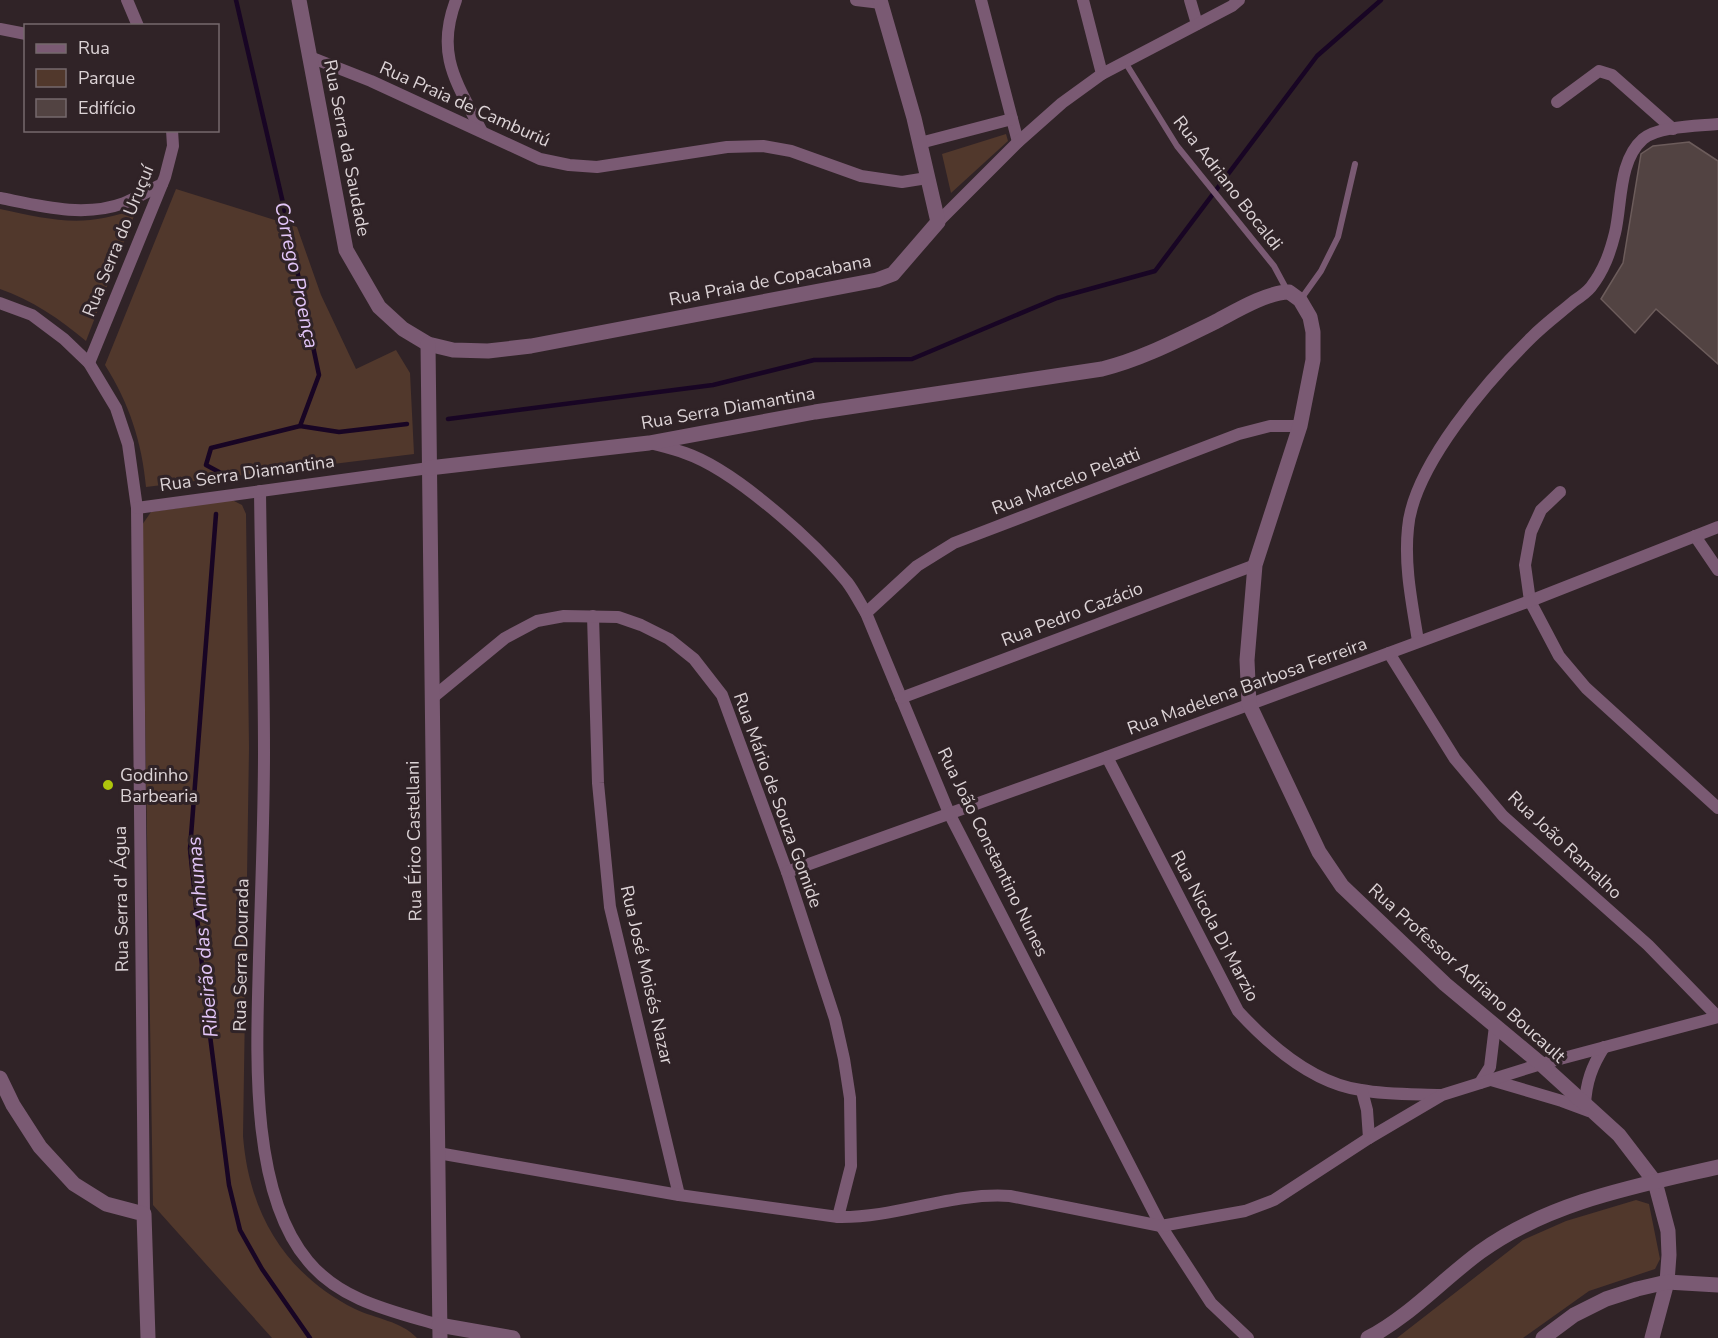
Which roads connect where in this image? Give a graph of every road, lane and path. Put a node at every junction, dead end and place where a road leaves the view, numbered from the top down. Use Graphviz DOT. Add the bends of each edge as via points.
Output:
graph roads {
  1 [pos="127,0"];
  2 [pos="299,0"];
  3 [pos="456,0"];
  4 [pos="856,0"];
  5 [pos="981,0"];
  6 [pos="1083,0"];
  7 [pos="1190,0"];
  8 [pos="1239,0"];
  9 [pos="880,2"];
  10 [pos="137,24"];
  11 [pos="1197,24"];
  12 [pos="0,29"];
  13 [pos="24,34"];
  14 [pos="310,57"];
  15 [pos="1125,62"];
  16 [pos="1102,74"];
  17 [pos="1557,102"];
  18 [pos="1012,119"];
  19 [pos="1718,124"];
  20 [pos="1669,129"];
  21 [pos="481,130"];
  22 [pos="172,132"];
  23 [pos="1018,142"];
  24 [pos="920,143"];
  25 [pos="1355,164"];
  26 [pos="927,178"];
  27 [pos="162,184"];
  28 [pos="0,198"];
  29 [pos="938,222"];
  30 [pos="1298,300"];
  31 [pos="0,303"];
  32 [pos="428,344"];
  33 [pos="88,363"];
  34 [pos="1300,426"];
  35 [pos="648,443"];
  36 [pos="429,468"];
  37 [pos="260,491"];
  38 [pos="1560,492"];
  39 [pos="137,508"];
  40 [pos="1718,527"];
  41 [pos="1695,536"];
  42 [pos="1255,565"];
  43 [pos="1718,570"];
  44 [pos="1530,601"];
  45 [pos="866,613"];
  46 [pos="593,616"];
  47 [pos="1418,641"];
  48 [pos="1389,653"];
  49 [pos="432,698"];
  50 [pos="901,698"];
  51 [pos="1249,704"];
  52 [pos="1107,757"];
  53 [pos="1718,808"];
  54 [pos="949,813"];
  55 [pos="787,872"];
  56 [pos="1718,1017"];
  57 [pos="1495,1026"];
  58 [pos="1604,1047"];
  59 [pos="1541,1064"];
  60 [pos="0,1078"];
  61 [pos="1485,1082"];
  62 [pos="1362,1090"];
  63 [pos="1442,1095"];
  64 [pos="1589,1109"];
  65 [pos="1369,1138"];
  66 [pos="438,1153"];
  67 [pos="1718,1167"];
  68 [pos="1655,1182"];
  69 [pos="679,1195"];
  70 [pos="144,1214"];
  71 [pos="838,1217"];
  72 [pos="1161,1226"];
  73 [pos="1667,1282"];
  74 [pos="1718,1285"];
  75 [pos="440,1332"];
  76 [pos="148,1338"];
  77 [pos="513,1338"];
  78 [pos="1248,1338"];
  79 [pos="1368,1338"];
  80 [pos="1544,1338"];
  81 [pos="1652,1338"];
  1 -- 10 [label="street"];
  2 -- 14 [label="street, Rua Serra da Saudade"];
  3 -- 21 [label="street" via="447,33 452,74"];
  4 -- 9 [label="street"];
  5 -- 18 [label="street"];
  6 -- 16 [label="street"];
  7 -- 11 [label="street"];
  8 -- 11 [label="street, Rua Praia de Copacabana"];
  9 -- 24 [label="street"];
  11 -- 15 [label="street, Rua Praia de Copacabana"];
  12 -- 13 [label="street"];
  14 -- 21 [label="street, Rua Praia de Camburiú"];
  14 -- 32 [label="street, Rua Serra da Saudade" via="346,250 379,308"];
  15 -- 16 [label="street, Rua Praia de Copacabana"];
  15 -- 30 [label="lane, Rua Adriano Bocaldi" via="1177,147"];
  16 -- 23 [label="street, Rua Praia de Copacabana"];
  17 -- 20 [label="street" via="1599,71 1612,75"];
  18 -- 23 [label="street"];
  18 -- 24 [label="street"];
  19 -- 20 [label="street"];
  20 -- 47 [label="street" via="1643,138 1630,157 1616,232 1606,265 1590,289 1509,361 1463,416 1417,488 1408,526 1407,573"];
  21 -- 26 [label="street, Rua Praia de Camburiú" via="540,159 569,165 597,167 727,147 763,146 791,151 861,176 902,182"];
  22 -- 27 [label="street, Rua Serra do Uruçuí" via="173,146"];
  23 -- 29 [label="street, Rua Praia de Copacabana"];
  24 -- 26 [label="street"];
  25 -- 30 [label="lane" via="1338,237 1321,271"];
  26 -- 29 [label="street"];
  27 -- 28 [label="street" via="124,203 97,210 59,210"];
  27 -- 33 [label="street, Rua Serra do Uruçuí"];
  29 -- 32 [label="street, Rua Praia de Copacabana" via="892,274 877,280 531,346 476,351"];
  30 -- 34 [label="street, Rua Professor Adriano Boucault" via="1313,332 1313,360"];
  30 -- 35 [label="street, Rua Serra Diamantina" via="1282,292 1267,297 1168,345 1102,369 815,412"];
  31 -- 33 [label="street, Rua Serra d' Água" via="32,315"];
  32 -- 36 [label="street, Rua Érico Castellani"];
  33 -- 39 [label="street, Rua Serra d' Água" via="116,408 128,444"];
  34 -- 42 [label="street, Rua Professor Adriano Boucault"];
  34 -- 45 [label="street, Rua Marcelo Pelatti" via="1270,426 1239,434 954,543 917,566"];
  35 -- 36 [label="street, Rua Serra Diamantina"];
  35 -- 45 [label="street, Rua João Constantino Nunes" via="687,453 723,473 766,505 848,583"];
  36 -- 37 [label="street, Rua Serra Diamantina"];
  36 -- 49 [label="street, Rua Érico Castellani"];
  37 -- 39 [label="street, Rua Serra Diamantina"];
  37 -- 75 [label="street, Rua Serra Dourada" via="264,753 258,1062 270,1178 294,1240 324,1278 366,1304"];
  38 -- 44 [label="street" via="1541,510 1531,532 1525,565"];
  39 -- 70 [label="street, Rua Serra d' Água"];
  40 -- 41 [label="street, Rua Madelena Barbosa Ferreira"];
  41 -- 43 [label="street"];
  41 -- 44 [label="street, Rua Madelena Barbosa Ferreira"];
  42 -- 50 [label="street, Rua Pedro Cazácio"];
  42 -- 51 [label="street, Rua Professor Adriano Boucault" via="1247,660"];
  44 -- 47 [label="street, Rua Madelena Barbosa Ferreira"];
  44 -- 53 [label="street" via="1559,656 1586,688"];
  45 -- 50 [label="street, Rua João Constantino Nunes"];
  46 -- 49 [label="street, Rua Mário de Souza Gomide" via="537,621 505,638"];
  46 -- 55 [label="street, Rua Mário de Souza Gomide" via="618,617 669,639 694,659 722,695"];
  46 -- 69 [label="street, Rua José Moisés Nazar" via="598,783 610,907"];
  47 -- 48 [label="street, Rua Madelena Barbosa Ferreira"];
  48 -- 51 [label="street, Rua Madelena Barbosa Ferreira"];
  48 -- 56 [label="street, Rua João Ramalho" via="1455,759 1503,816 1648,945"];
  49 -- 66 [label="street, Rua Érico Castellani"];
  50 -- 54 [label="street, Rua João Constantino Nunes"];
  51 -- 52 [label="street, Rua Madelena Barbosa Ferreira"];
  51 -- 57 [label="street, Rua Professor Adriano Boucault" via="1319,852 1342,886"];
  52 -- 54 [label="street, Rua Madelena Barbosa Ferreira"];
  52 -- 62 [label="street, Rua Nicola Di Marzio" via="1238,1011 1287,1056 1316,1074"];
  54 -- 55 [label="street, Rua Madelena Barbosa Ferreira"];
  54 -- 72 [label="street, Rua João Constantino Nunes"];
  55 -- 71 [label="street, Rua Mário de Souza Gomide" via="835,1019 844,1059 851,1166"];
  56 -- 58 [label="street"];
  57 -- 59 [label="street, Rua Professor Adriano Boucault"];
  57 -- 61 [label="street"];
  58 -- 59 [label="street"];
  58 -- 64 [label="street" via="1587,1081"];
  59 -- 61 [label="street"];
  59 -- 64 [label="street, Rua Professor Adriano Boucault"];
  60 -- 70 [label="street" via="40,1147 74,1184 106,1204"];
  61 -- 63 [label="street"];
  61 -- 64 [label="street"];
  62 -- 63 [label="street, Rua Nicola Di Marzio"];
  62 -- 65 [label="street"];
  63 -- 65 [label="street"];
  64 -- 68 [label="street, Rua Professor Adriano Boucault" via="1619,1135"];
  65 -- 72 [label="street" via="1274,1200 1245,1211"];
  66 -- 69 [label="street"];
  66 -- 75 [label="street, Rua Érico Castellani"];
  67 -- 68 [label="street"];
  68 -- 73 [label="street, Rua Professor Adriano Boucault" via="1668,1231"];
  68 -- 79 [label="street" via="1563,1208 1508,1234"];
  69 -- 71 [label="street"];
  70 -- 76 [label="street, Rua Serra d' Água"];
  71 -- 72 [label="street" via="864,1217 991,1195"];
  72 -- 78 [label="street, Rua João Constantino Nunes" via="1211,1303"];
  73 -- 74 [label="street"];
  73 -- 80 [label="street" via="1606,1299 1574,1315"];
  73 -- 81 [label="street, Rua Professor Adriano Boucault"];
  75 -- 77 [label="street"];
}
